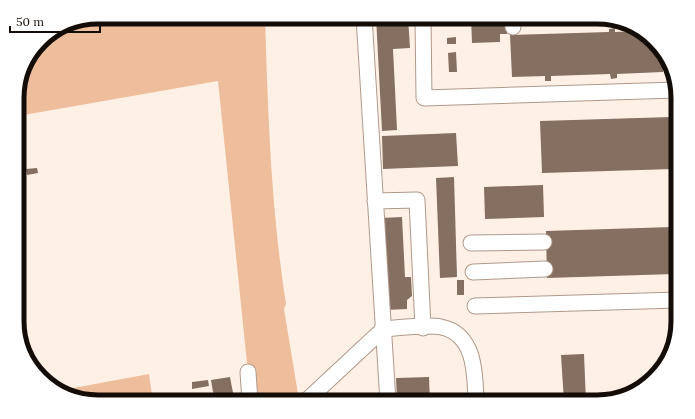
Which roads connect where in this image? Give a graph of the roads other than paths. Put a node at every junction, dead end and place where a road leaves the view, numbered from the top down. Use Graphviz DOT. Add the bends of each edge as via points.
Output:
graph roads {
  1 [pos="364,24"];
  2 [pos="423,24"];
  3 [pos="671,90"];
  4 [pos="374,202"];
  5 [pos="544,242"];
  6 [pos="471,243"];
  7 [pos="545,269"];
  8 [pos="474,272"];
  9 [pos="671,300"];
  10 [pos="475,306"];
  11 [pos="423,328"];
  12 [pos="383,331"];
  13 [pos="248,372"];
  14 [pos="250,395"];
  15 [pos="313,395"];
  16 [pos="388,395"];
  17 [pos="476,395"];
  1 -- 4 [label="street"];
  2 -- 3 [label="street" via="424,98"];
  4 -- 11 [label="street" via="417,200"];
  4 -- 12 [label="street"];
  5 -- 6 [label="street"];
  7 -- 8 [label="street"];
  9 -- 10 [label="street"];
  11 -- 12 [label="street"];
  11 -- 17 [label="street" via="441,327 455,333 466,344 475,370"];
  12 -- 15 [label="street"];
  12 -- 16 [label="street"];
  13 -- 14 [label="street"];
}
